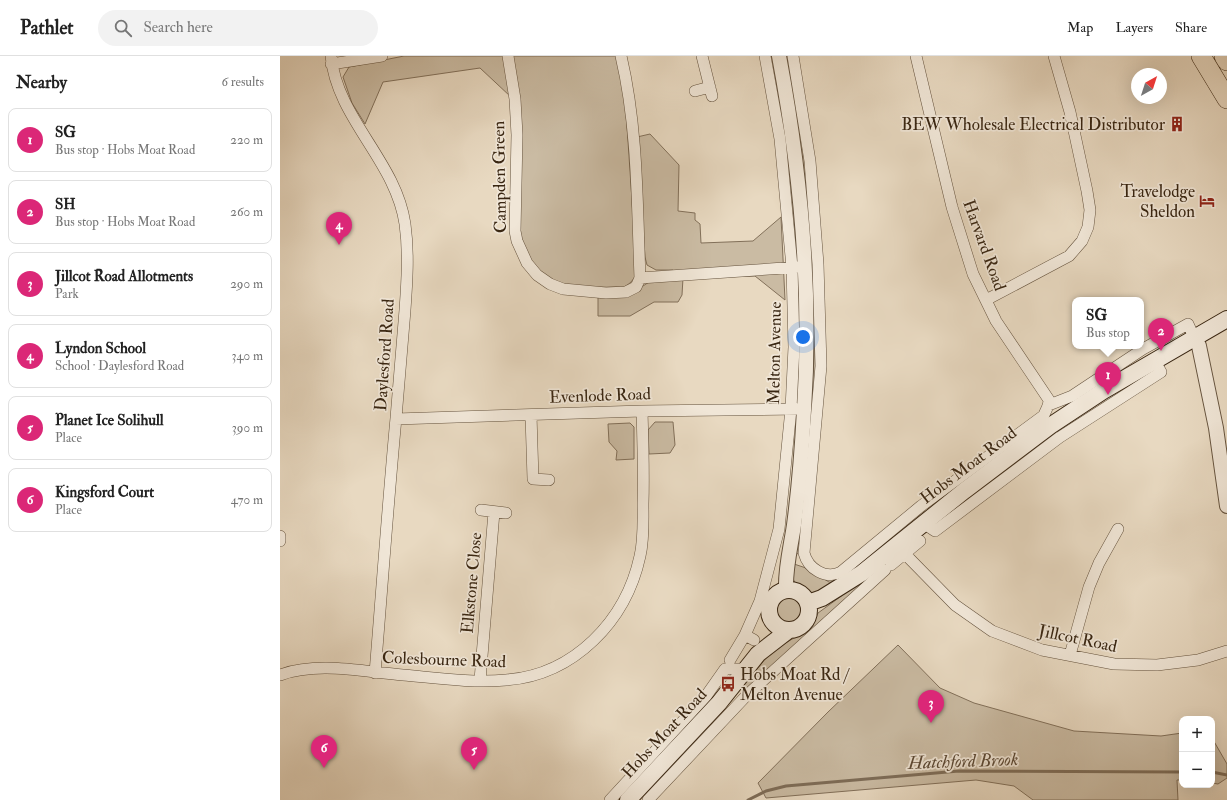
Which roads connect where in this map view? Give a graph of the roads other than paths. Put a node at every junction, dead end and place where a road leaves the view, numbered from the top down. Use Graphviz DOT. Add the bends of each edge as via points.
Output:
graph roads {
  1 [pos="382,56"];
  2 [pos="508,56"];
  3 [pos="621,56"];
  4 [pos="702,56"];
  5 [pos="765,56"];
  6 [pos="779,56"];
  7 [pos="793,56"];
  8 [pos="916,56"];
  9 [pos="1054,56"];
  10 [pos="1201,56"];
  11 [pos="1224,56"];
  12 [pos="331,60"];
  13 [pos="1227,61"];
  14 [pos="695,91"];
  15 [pos="1227,99"];
  16 [pos="799,267"];
  17 [pos="640,278"];
  18 [pos="986,300"];
  19 [pos="1227,319"];
  20 [pos="1194,337"];
  21 [pos="1144,348"];
  22 [pos="1143,349"];
  23 [pos="1154,360"];
  24 [pos="1076,401"];
  25 [pos="1049,405"];
  26 [pos="798,409"];
  27 [pos="642,411"];
  28 [pos="531,415"];
  29 [pos="396,419"];
  30 [pos="1044,423"];
  31 [pos="549,480"];
  32 [pos="1227,506"];
  33 [pos="481,510"];
  34 [pos="494,512"];
  35 [pos="506,513"];
  36 [pos="929,527"];
  37 [pos="1118,529"];
  38 [pos="280,536"];
  39 [pos="280,541"];
  40 [pos="920,541"];
  41 [pos="905,554"];
  42 [pos="790,555"];
  43 [pos="805,560"];
  44 [pos="786,590"];
  45 [pos="808,603"];
  46 [pos="771,618"];
  47 [pos="789,630"];
  48 [pos="753,643"];
  49 [pos="1227,651"];
  50 [pos="1070,655"];
  51 [pos="728,664"];
  52 [pos="748,669"];
  53 [pos="375,673"];
  54 [pos="280,675"];
  55 [pos="480,680"];
  56 [pos="610,800"];
  57 [pos="628,800"];
  58 [pos="648,800"];
  1 -- 12 [label="street"];
  2 -- 17 [label="street, Campden Green" via="515,99 515,231 527,263 537,275 563,289 626,292 636,286"];
  3 -- 17 [label="street" via="633,122"];
  4 -- 14 [label="street" via="711,92"];
  5 -- 16 [label="street, Melton Avenue"];
  6 -- 16 [label="street, Melton Avenue" via="802,222"];
  7 -- 43 [label="street" via="810,161 822,366"];
  8 -- 18 [label="street, Harvard Road" via="952,207 974,274"];
  9 -- 18 [label="street" via="1070,112 1090,210 1088,228 1082,241 1069,256"];
  10 -- 15 [label="highway"];
  11 -- 13 [label="highway"];
  12 -- 29 [label="street, Daylesford Road" via="344,102 381,162 397,194 405,223 408,261"];
  16 -- 17 [label="street"];
  16 -- 26 [label="street, Melton Avenue" via="807,327"];
  18 -- 25 [label="street, Harvard Road" via="996,321 1049,400"];
  19 -- 20 [label="main road, Hobs Moat Road"];
  20 -- 21 [label="street, Hobs Moat Road" via="1188,324"];
  20 -- 23 [label="main road, Hobs Moat Road"];
  20 -- 32 [label="street" via="1199,346 1216,428"];
  22 -- 24 [label="street, Hobs Moat Road"];
  23 -- 24 [label="main road, Hobs Moat Road"];
  23 -- 36 [label="street, Hobs Moat Road" via="1161,372 1060,437"];
  24 -- 25 [label="street, Hobs Moat Road"];
  24 -- 30 [label="main road, Hobs Moat Road"];
  25 -- 30 [label="street"];
  26 -- 27 [label="street, Evenlode Road"];
  26 -- 42 [label="street, Melton Avenue" via="798,497"];
  26 -- 48 [label="street, Melton Avenue" via="779,529 760,601"];
  27 -- 28 [label="street, Evenlode Road"];
  27 -- 55 [label="street, Colesbourne Road" via="643,528 640,554 625,599 595,640 562,664 543,672 507,680"];
  28 -- 29 [label="street, Evenlode Road"];
  28 -- 31 [label="street" via="533,479"];
  29 -- 53 [label="street, Daylesford Road"];
  30 -- 36 [label="main road, Hobs Moat Road"];
  30 -- 43 [label="street, Hobs Moat Road" via="921,506 841,572 828,576"];
  33 -- 34 [label="street, Elkstone Close"];
  34 -- 35 [label="street, Elkstone Close"];
  34 -- 55 [label="street, Elkstone Close"];
  36 -- 45 [label="main road, Hobs Moat Road" via="849,582"];
  37 -- 50 [label="street" via="1089,587"];
  38 -- 39 [label="street"];
  40 -- 41 [label="street, Hobs Moat Road"];
  41 -- 50 [label="street, Jillcot Road" via="954,606 992,631 1042,650"];
  41 -- 58 [label="street, Hobs Moat Road" via="747,695"];
  42 -- 43 [label="street"];
  42 -- 44 [label="street, Melton Avenue" via="785,574"];
  44 -- 45 [label="main road" via="800,593"];
  44 -- 46 [label="main road" via="776,594 770,602"];
  45 -- 47 [label="main road" via="809,613 805,622"];
  46 -- 47 [label="main road" via="776,626"];
  46 -- 48 [label="main road, Hobs Moat Road"];
  47 -- 48 [label="main road, Hobs Moat Road"];
  48 -- 51 [label="street, Melton Avenue"];
  48 -- 52 [label="main road, Hobs Moat Road"];
  49 -- 50 [label="street, Jillcot Road" via="1198,660 1157,665 1114,664"];
  51 -- 52 [label="street"];
  51 -- 56 [label="street, Melton Avenue" via="706,696"];
  52 -- 57 [label="main road, Hobs Moat Road"];
  53 -- 54 [label="street, Colesbourne Road" via="314,668"];
  53 -- 55 [label="street, Colesbourne Road"];
}
